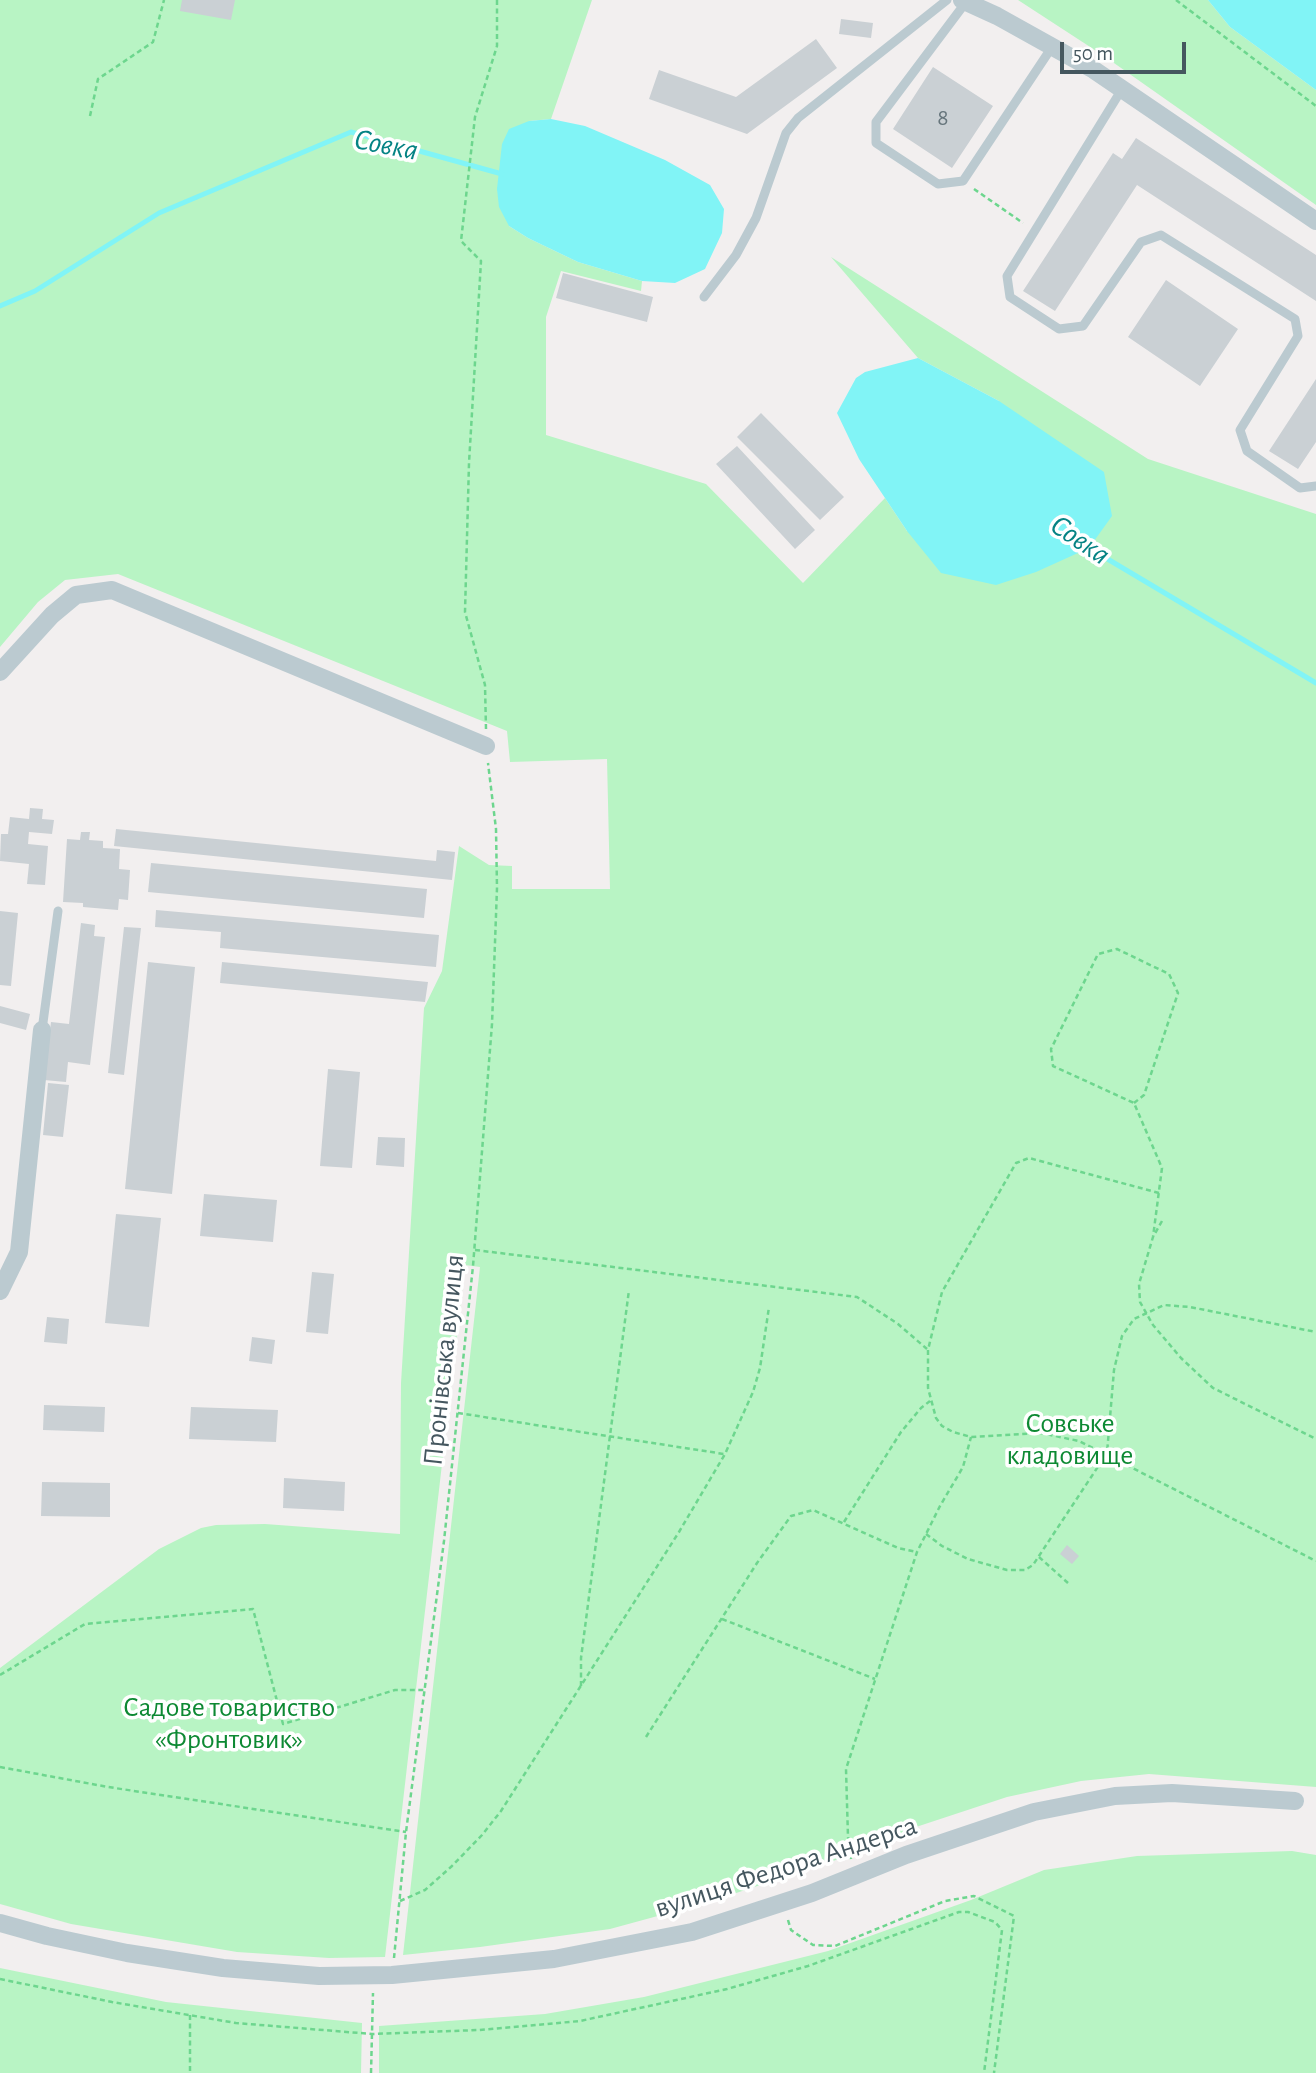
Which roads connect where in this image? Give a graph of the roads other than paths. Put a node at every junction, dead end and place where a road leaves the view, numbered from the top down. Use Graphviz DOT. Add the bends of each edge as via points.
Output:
graph roads {
  1 [pos="947,0"];
  2 [pos="964,1"];
  3 [pos="1052,47"];
  4 [pos="1122,89"];
  5 [pos="1316,221"];
  6 [pos="704,297"];
  7 [pos="1316,486"];
  8 [pos="0,673"];
  9 [pos="486,746"];
  10 [pos="58,911"];
  11 [pos="42,1030"];
  12 [pos="0,1291"];
  13 [pos="1295,1801"];
  14 [pos="0,1923"];
  1 -- 6 [label="lane" via="798,118 782,143 756,218 736,255"];
  2 -- 3 [label="street"];
  2 -- 3 [label="lane" via="876,122 876,143 938,184 963,181"];
  3 -- 4 [label="street"];
  4 -- 5 [label="street"];
  4 -- 7 [label="lane" via="1007,276 1010,297 1059,329 1083,326 1141,242 1161,235 1295,319 1298,336 1240,430 1247,451 1300,488"];
  8 -- 9 [label="street" via="76,595 112,590"];
  10 -- 11 [label="lane"];
  11 -- 12 [label="street" via="19,1252"];
  13 -- 14 [label="street, вулиця Федора Андерса" via="1172,1793 1115,1796 1034,1812 692,1932 554,1959 392,1975 319,1976 223,1968"];
}
